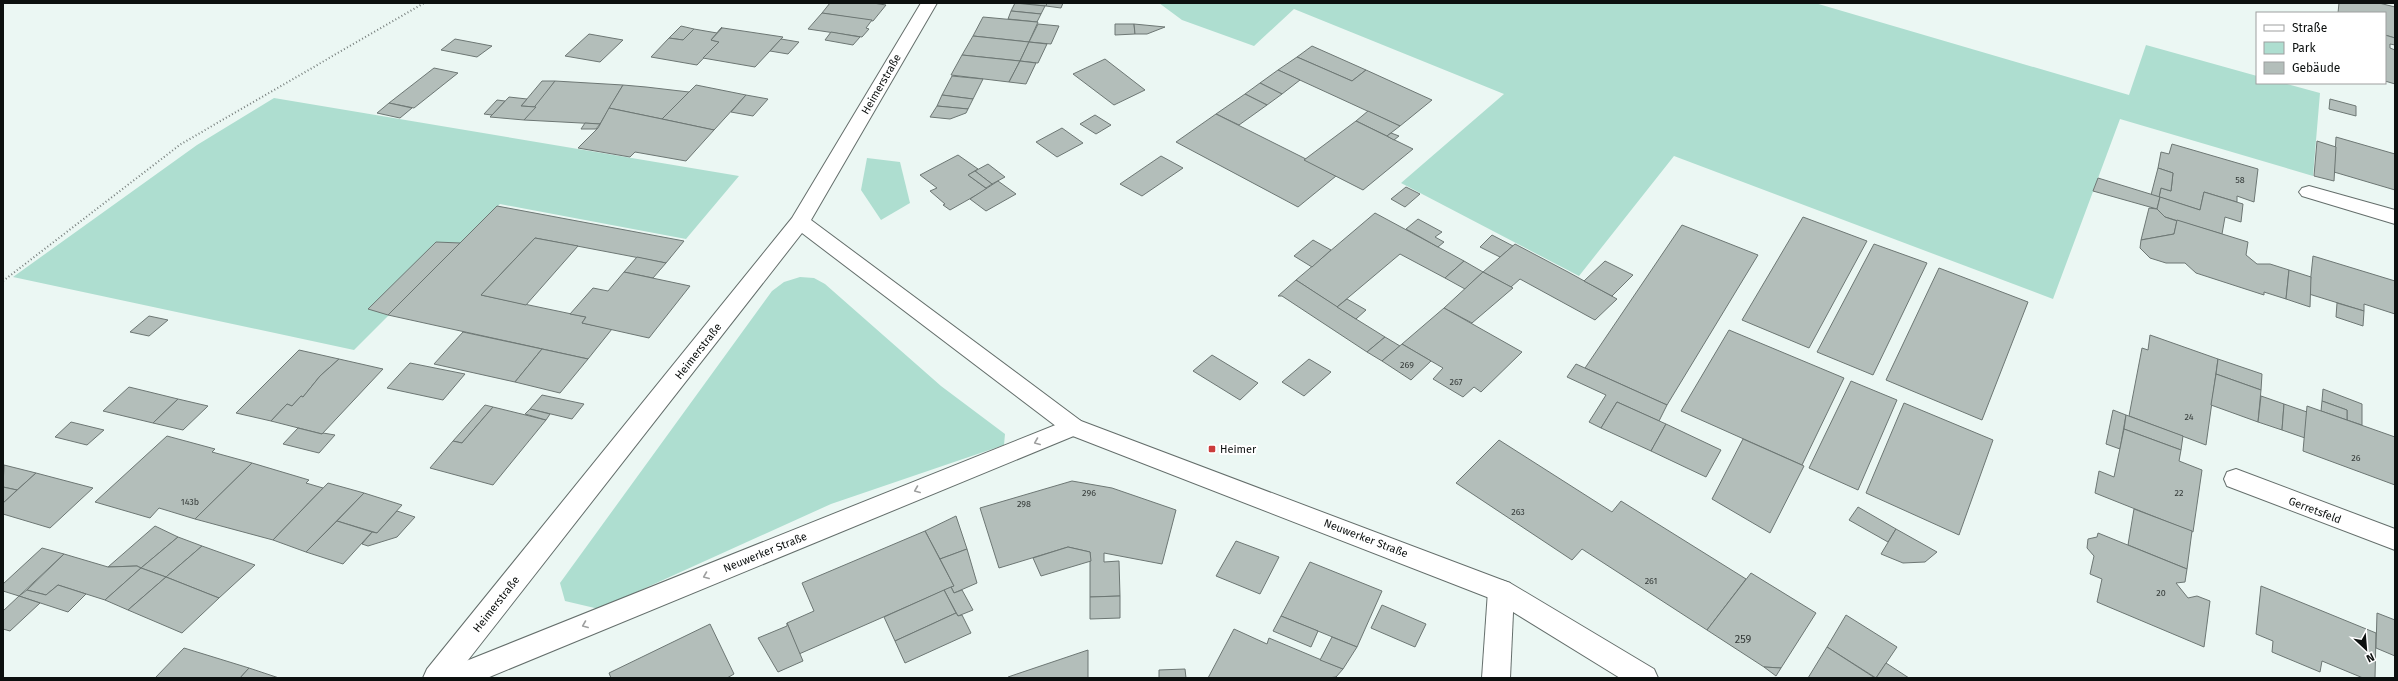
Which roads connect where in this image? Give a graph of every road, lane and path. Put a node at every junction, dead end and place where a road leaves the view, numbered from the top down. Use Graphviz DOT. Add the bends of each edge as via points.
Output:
graph roads {
  1 [pos="424,3"];
  2 [pos="929,3"];
  3 [pos="2309,192"];
  4 [pos="2395,217"];
  5 [pos="800,222"];
  6 [pos="3,281"];
  7 [pos="1073,427"];
  8 [pos="2236,479"];
  9 [pos="2395,540"];
  10 [pos="1501,591"];
  11 [pos="437,678"];
  12 [pos="456,678"];
  13 [pos="1496,678"];
  14 [pos="1644,678"];
  1 -- 6 [label="path" via="181,144"];
  2 -- 5 [label="street, Heimerstraße"];
  3 -- 4 [label="street"];
  5 -- 7 [label="street, Neuwerker Straße"];
  5 -- 11 [label="street, Heimerstraße"];
  7 -- 10 [label="street, Neuwerker Straße"];
  7 -- 12 [label="street, Neuwerker Straße, one-way"];
  8 -- 9 [label="street, Gerretsfeld"];
  10 -- 13 [label="street"];
  10 -- 14 [label="street, Neuwerker Straße"];
}
